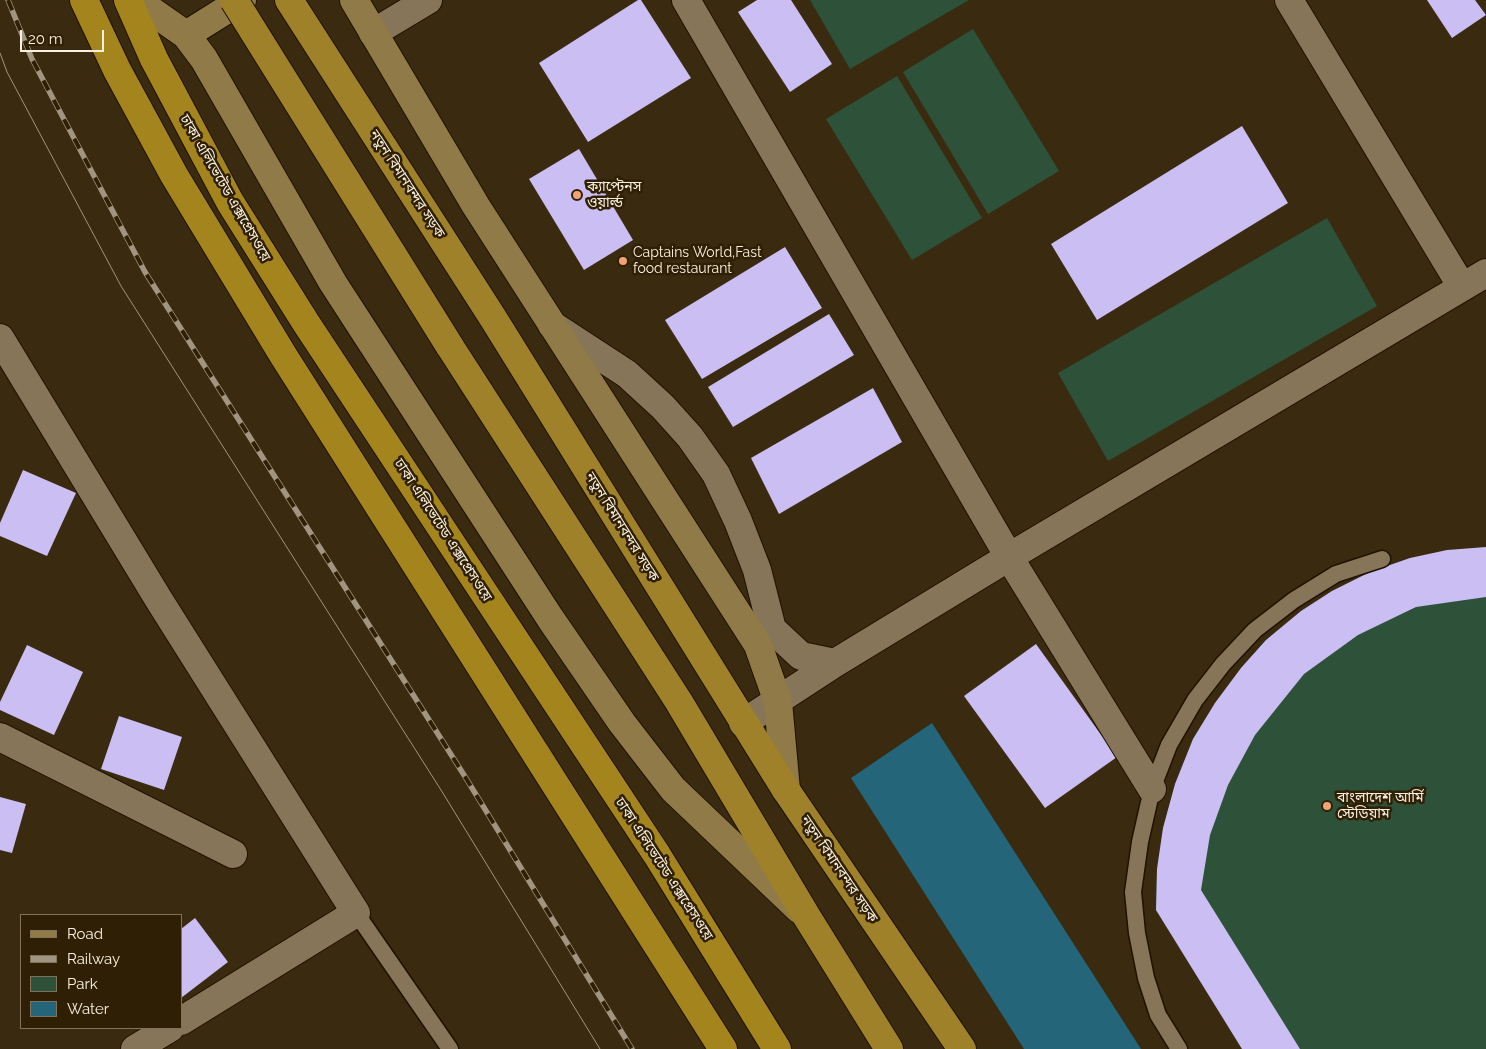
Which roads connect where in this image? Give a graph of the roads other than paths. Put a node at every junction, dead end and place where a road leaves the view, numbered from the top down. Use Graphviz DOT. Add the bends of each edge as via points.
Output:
graph roads {
  1 [pos="84,0"];
  2 [pos="128,0"];
  3 [pos="136,0"];
  4 [pos="234,0"];
  5 [pos="242,0"];
  6 [pos="289,0"];
  7 [pos="354,0"];
  8 [pos="428,0"];
  9 [pos="686,0"];
  10 [pos="1289,0"];
  11 [pos="373,33"];
  12 [pos="186,35"];
  13 [pos="1486,273"];
  14 [pos="1462,288"];
  15 [pos="552,325"];
  16 [pos="0,338"];
  17 [pos="1009,558"];
  18 [pos="1382,558"];
  19 [pos="772,629"];
  20 [pos="835,663"];
  21 [pos="778,702"];
  22 [pos="744,724"];
  23 [pos="0,738"];
  24 [pos="1152,789"];
  25 [pos="786,790"];
  26 [pos="233,854"];
  27 [pos="356,913"];
  28 [pos="807,917"];
  29 [pos="182,1020"];
  30 [pos="168,1029"];
  31 [pos="135,1049"];
  32 [pos="450,1049"];
  33 [pos="723,1049"];
  34 [pos="777,1049"];
  35 [pos="890,1049"];
  36 [pos="962,1049"];
  37 [pos="1179,1049"];
  1 -- 33 [label="highway" via="174,176 283,355"];
  2 -- 34 [label="highway, ঢাকা এলিভেটেড এক্সপ্রেসওয়ে" via="154,59 230,202 656,855"];
  3 -- 12 [label="main road"];
  4 -- 28 [label="highway, bridge" via="449,345 679,702"];
  5 -- 12 [label="main road"];
  6 -- 22 [label="highway, নতুন বিমানবন্দর সড়ক" via="493,318"];
  7 -- 11 [label="main road"];
  8 -- 11 [label="street"];
  9 -- 17 [label="street"];
  10 -- 14 [label="street"];
  11 -- 15 [label="main road" via="476,206"];
  12 -- 28 [label="main road" via="204,60 333,283 550,618 622,723 673,789"];
  13 -- 14 [label="street"];
  14 -- 17 [label="street"];
  15 -- 19 [label="street" via="627,374 690,437 716,474 738,520 757,570"];
  15 -- 21 [label="main road" via="758,645"];
  16 -- 27 [label="street" via="159,600"];
  17 -- 20 [label="street"];
  17 -- 24 [label="street"];
  18 -- 24 [label="lane" via="1336,574 1255,630 1195,700 1169,745"];
  19 -- 20 [label="street" via="801,656"];
  19 -- 21 [label="street"];
  20 -- 21 [label="street"];
  21 -- 22 [label="street"];
  21 -- 25 [label="main road"];
  22 -- 25 [label="highway, নতুন বিমানবন্দর সড়ক"];
  23 -- 26 [label="street"];
  24 -- 37 [label="lane" via="1133,892 1137,933 1158,1015"];
  25 -- 36 [label="highway, নতুন বিমানবন্দর সড়ক"];
  27 -- 29 [label="street"];
  27 -- 32 [label="lane"];
  28 -- 35 [label="highway"];
  30 -- 31 [label="street"];
}
